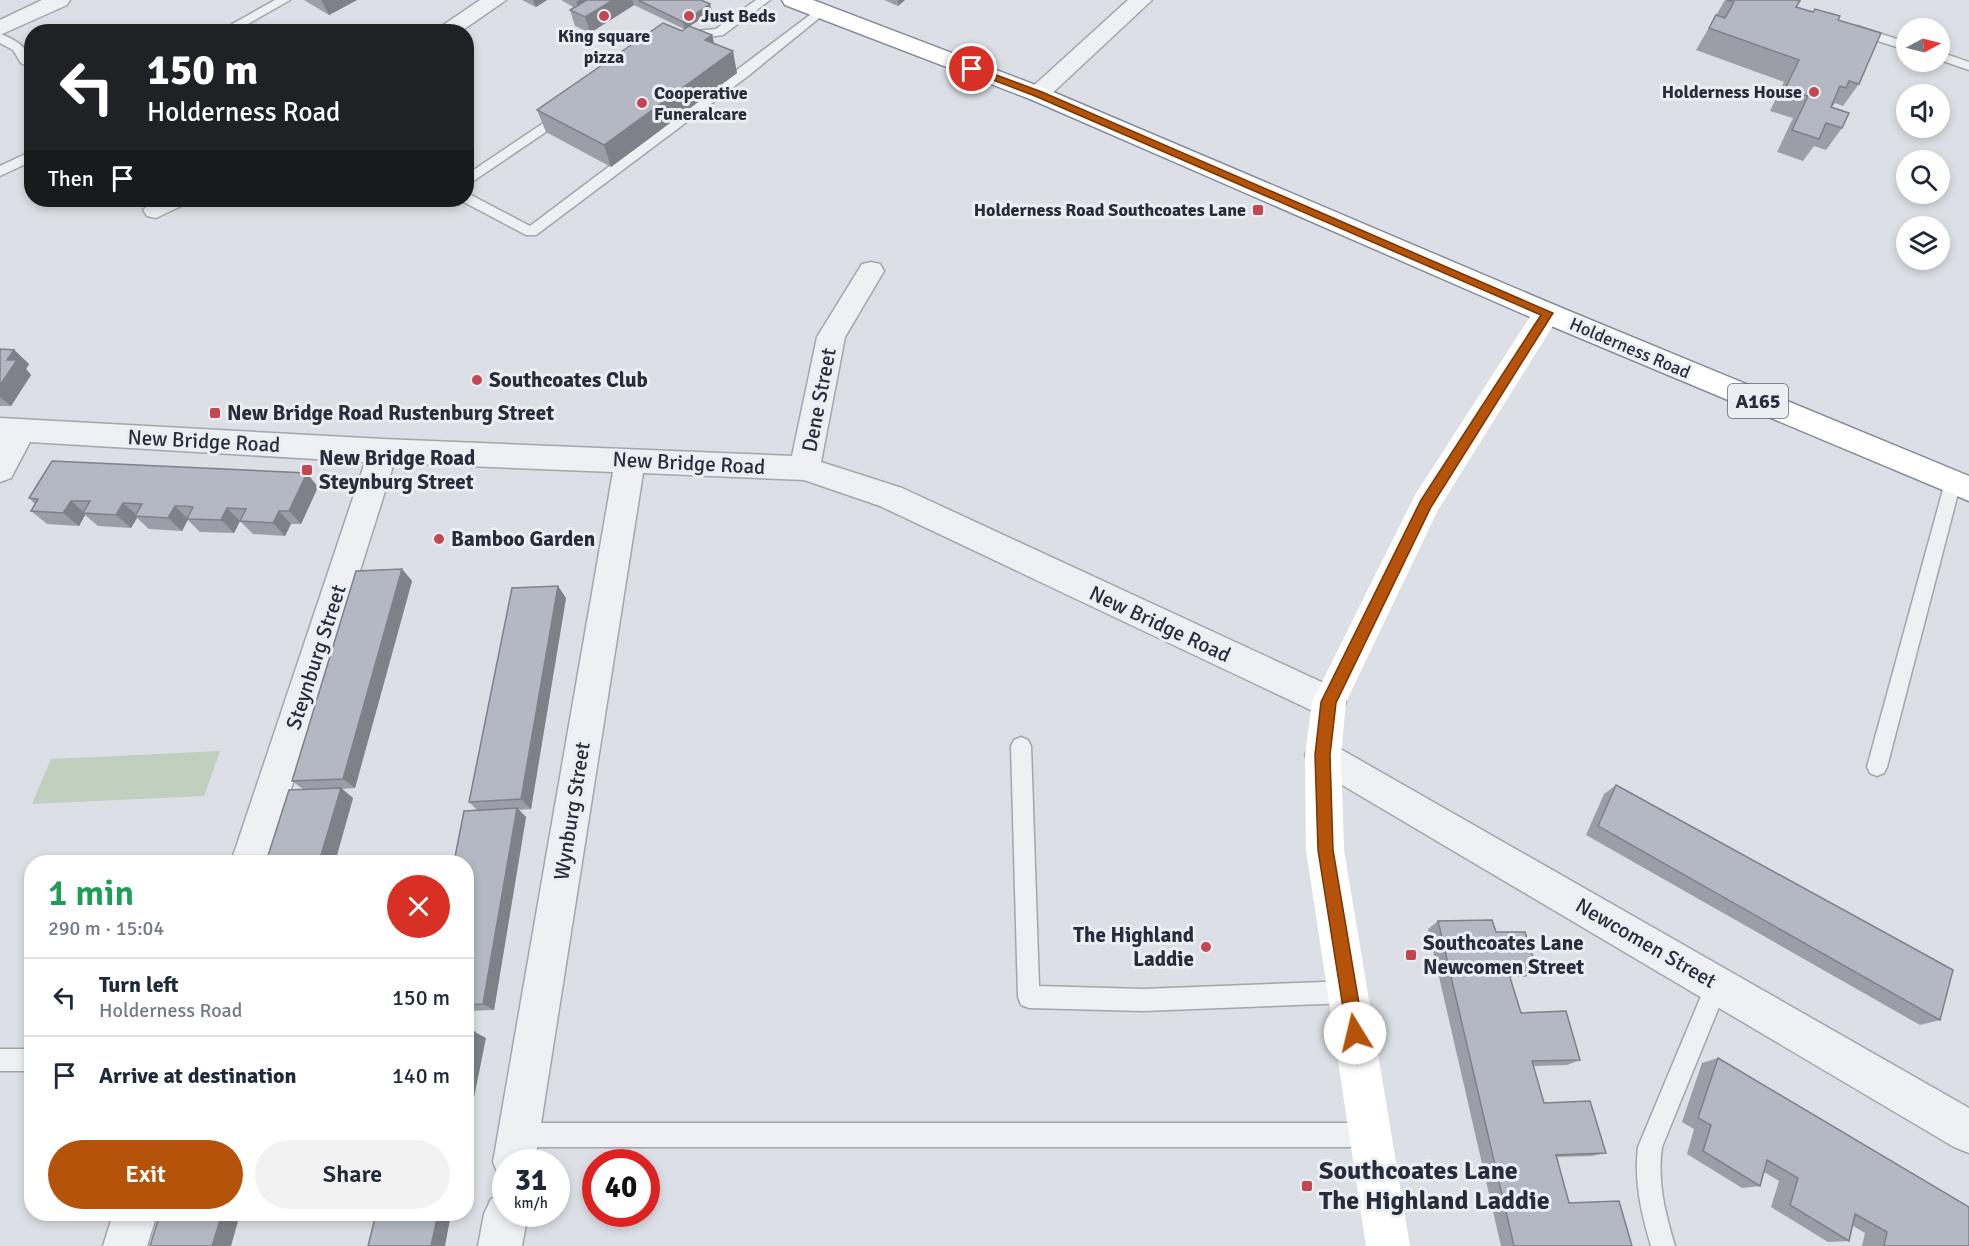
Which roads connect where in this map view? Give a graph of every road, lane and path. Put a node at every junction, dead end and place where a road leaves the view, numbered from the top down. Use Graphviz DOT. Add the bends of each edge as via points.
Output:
graph roads {
  1 [pos="59,0"];
  2 [pos="284,0"];
  3 [pos="495,0"];
  4 [pos="764,0"];
  5 [pos="793,0"];
  6 [pos="1141,0"];
  7 [pos="819,12"];
  8 [pos="239,24"];
  9 [pos="457,24"];
  10 [pos="0,28"];
  11 [pos="1848,28"];
  12 [pos="672,37"];
  13 [pos="0,38"];
  14 [pos="1896,43"];
  15 [pos="24,55"];
  16 [pos="1950,59"];
  17 [pos="1969,66"];
  18 [pos="1038,94"];
  19 [pos="574,106"];
  20 [pos="24,159"];
  21 [pos="0,172"];
  22 [pos="474,176"];
  23 [pos="474,202"];
  24 [pos="871,271"];
  25 [pos="1547,313"];
  26 [pos="11,430"];
  27 [pos="383,451"];
  28 [pos="630,460"];
  29 [pos="805,468"];
  30 [pos="0,470"];
  31 [pos="1961,485"];
  32 [pos="1329,702"];
  33 [pos="1021,746"];
  34 [pos="1323,755"];
  35 [pos="1877,767"];
  36 [pos="251,855"];
  37 [pos="1717,985"];
  38 [pos="1349,992"];
  39 [pos="0,1060"];
  40 [pos="24,1060"];
  41 [pos="1969,1132"];
  42 [pos="1371,1135"];
  43 [pos="517,1149"];
  44 [pos="133,1221"];
  45 [pos="504,1227"];
  46 [pos="125,1246"];
  47 [pos="500,1246"];
  48 [pos="1388,1246"];
  49 [pos="1663,1246"];
  1 -- 10 [label="street"];
  2 -- 8 [label="lane"];
  3 -- 9 [label="street"];
  4 -- 12 [label="lane" via="719,32"];
  5 -- 7 [label="main road, Holderness Road / A165"];
  6 -- 18 [label="street"];
  7 -- 18 [label="main road, Holderness Road / A165"];
  7 -- 23 [label="lane" via="531,232"];
  11 -- 14 [label="lane"];
  13 -- 15 [label="lane"];
  16 -- 17 [label="lane"];
  18 -- 25 [label="main road, Holderness Road / A165"];
  19 -- 22 [label="lane"];
  20 -- 21 [label="lane"];
  24 -- 29 [label="street, Dene Street" via="831,337"];
  25 -- 31 [label="main road, Holderness Road / A165"];
  25 -- 32 [label="main road" via="1426,504"];
  26 -- 27 [label="street, New Bridge Road"];
  26 -- 30 [label="street"];
  27 -- 28 [label="street, New Bridge Road"];
  27 -- 36 [label="street, Steynburg Street"];
  28 -- 29 [label="street, New Bridge Road"];
  28 -- 43 [label="street, Wynburg Street"];
  29 -- 32 [label="street, New Bridge Road" via="891,498"];
  31 -- 35 [label="lane"];
  32 -- 34 [label="main road"];
  33 -- 38 [label="lane" via="1029,997 1143,1000"];
  34 -- 37 [label="street, Newcomen Street"];
  34 -- 38 [label="main road" via="1325,850"];
  37 -- 41 [label="street, Newcomen Street"];
  37 -- 49 [label="lane" via="1650,1147 1649,1185"];
  38 -- 42 [label="main road"];
  39 -- 40 [label="lane"];
  42 -- 43 [label="lane"];
  42 -- 48 [label="main road"];
  44 -- 46 [label="street"];
  45 -- 47 [label="street"];
}
